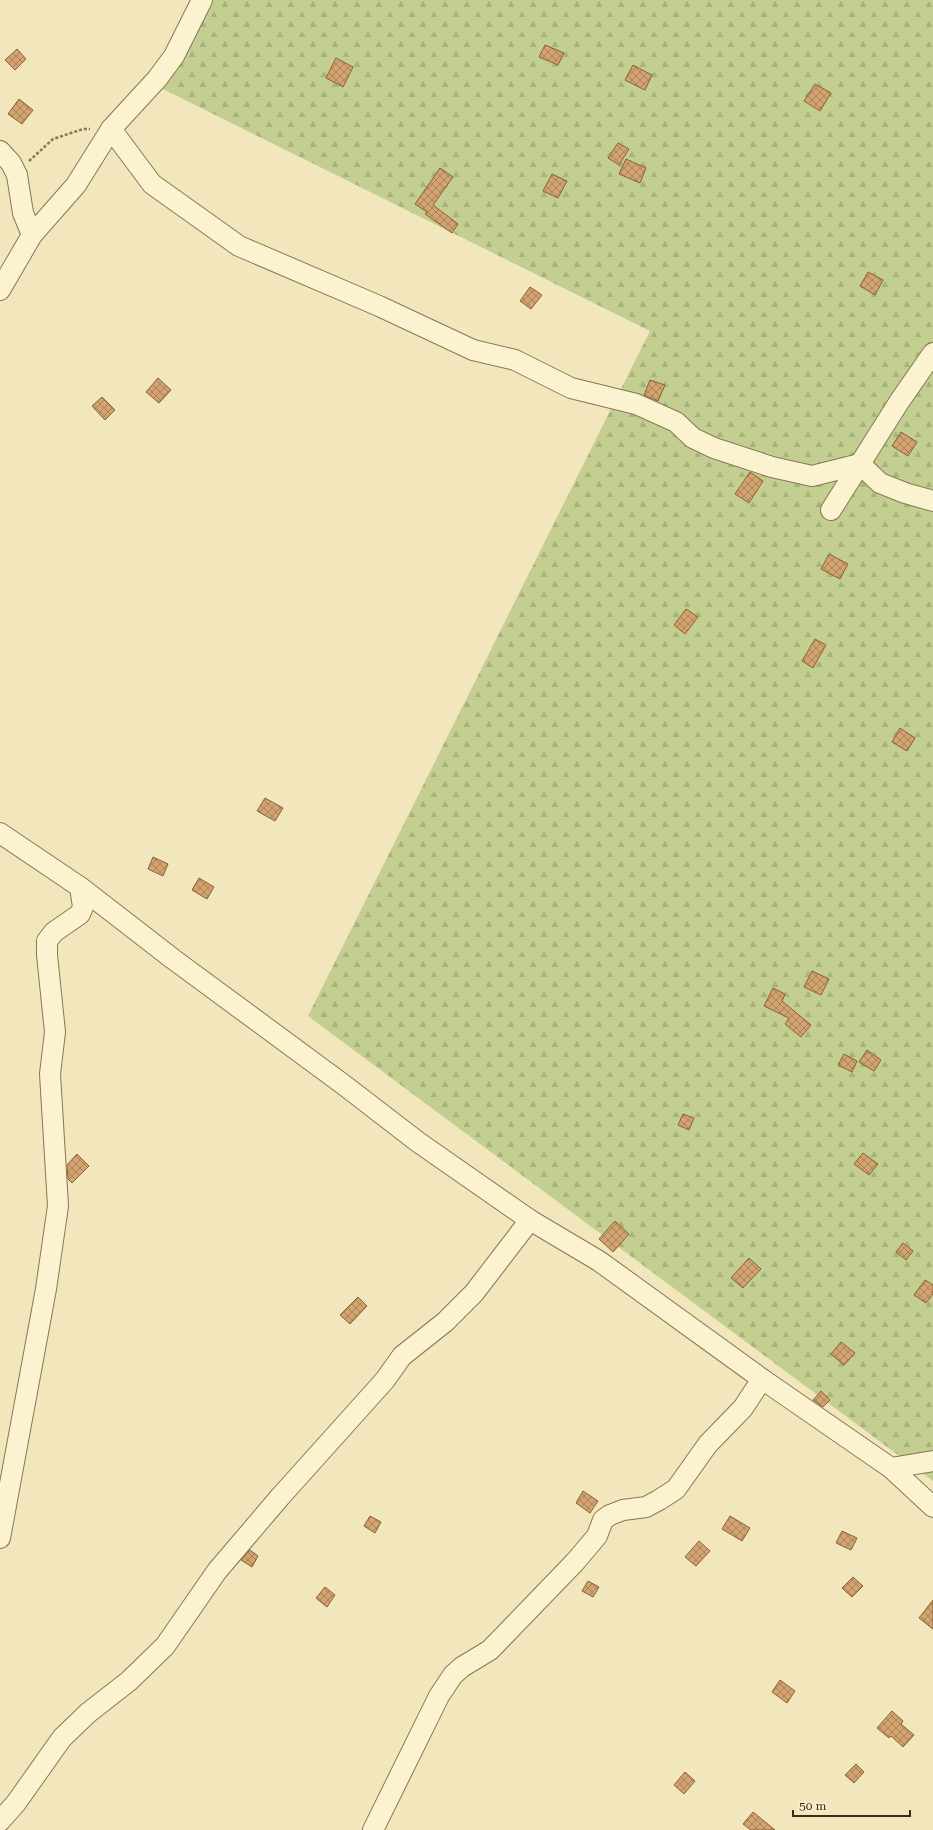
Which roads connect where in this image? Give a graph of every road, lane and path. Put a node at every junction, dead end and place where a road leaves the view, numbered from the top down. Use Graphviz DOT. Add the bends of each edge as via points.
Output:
graph roads {
  1 [pos="202,0"];
  2 [pos="111,129"];
  3 [pos="0,151"];
  4 [pos="17,176"];
  5 [pos="32,235"];
  6 [pos="0,290"];
  7 [pos="933,353"];
  8 [pos="860,464"];
  9 [pos="933,501"];
  10 [pos="831,510"];
  11 [pos="0,833"];
  12 [pos="80,887"];
  13 [pos="530,1220"];
  14 [pos="762,1379"];
  15 [pos="933,1461"];
  16 [pos="891,1468"];
  17 [pos="933,1507"];
  18 [pos="0,1538"];
  19 [pos="0,1821"];
  20 [pos="373,1830"];
  1 -- 2 [label="street" via="174,56 157,79"];
  2 -- 4 [label="path" via="83,129 53,138"];
  2 -- 5 [label="street" via="76,185"];
  2 -- 8 [label="street" via="152,184 239,246 379,306 473,350 515,360 571,388 636,404 676,422 693,438 714,448 772,467 812,476"];
  3 -- 4 [label="street" via="11,163"];
  4 -- 5 [label="street" via="23,213"];
  5 -- 6 [label="street"];
  7 -- 8 [label="street"];
  8 -- 9 [label="street" via="880,483"];
  8 -- 10 [label="street"];
  11 -- 12 [label="street"];
  12 -- 13 [label="street" via="418,1142"];
  12 -- 18 [label="street" via="83,907 80,914 54,932 48,941 54,1032 50,1074 58,1206 46,1289"];
  13 -- 14 [label="street" via="599,1262"];
  13 -- 19 [label="street" via="474,1292 445,1322 402,1356 385,1380 280,1497 217,1571 165,1646 129,1681 88,1713 62,1738 16,1803"];
  14 -- 16 [label="street"];
  14 -- 20 [label="street" via="743,1408 708,1444 676,1489 646,1506 623,1510 603,1520 597,1536 513,1628 490,1650 453,1675 439,1696"];
  15 -- 16 [label="street"];
  16 -- 17 [label="street"];
}
